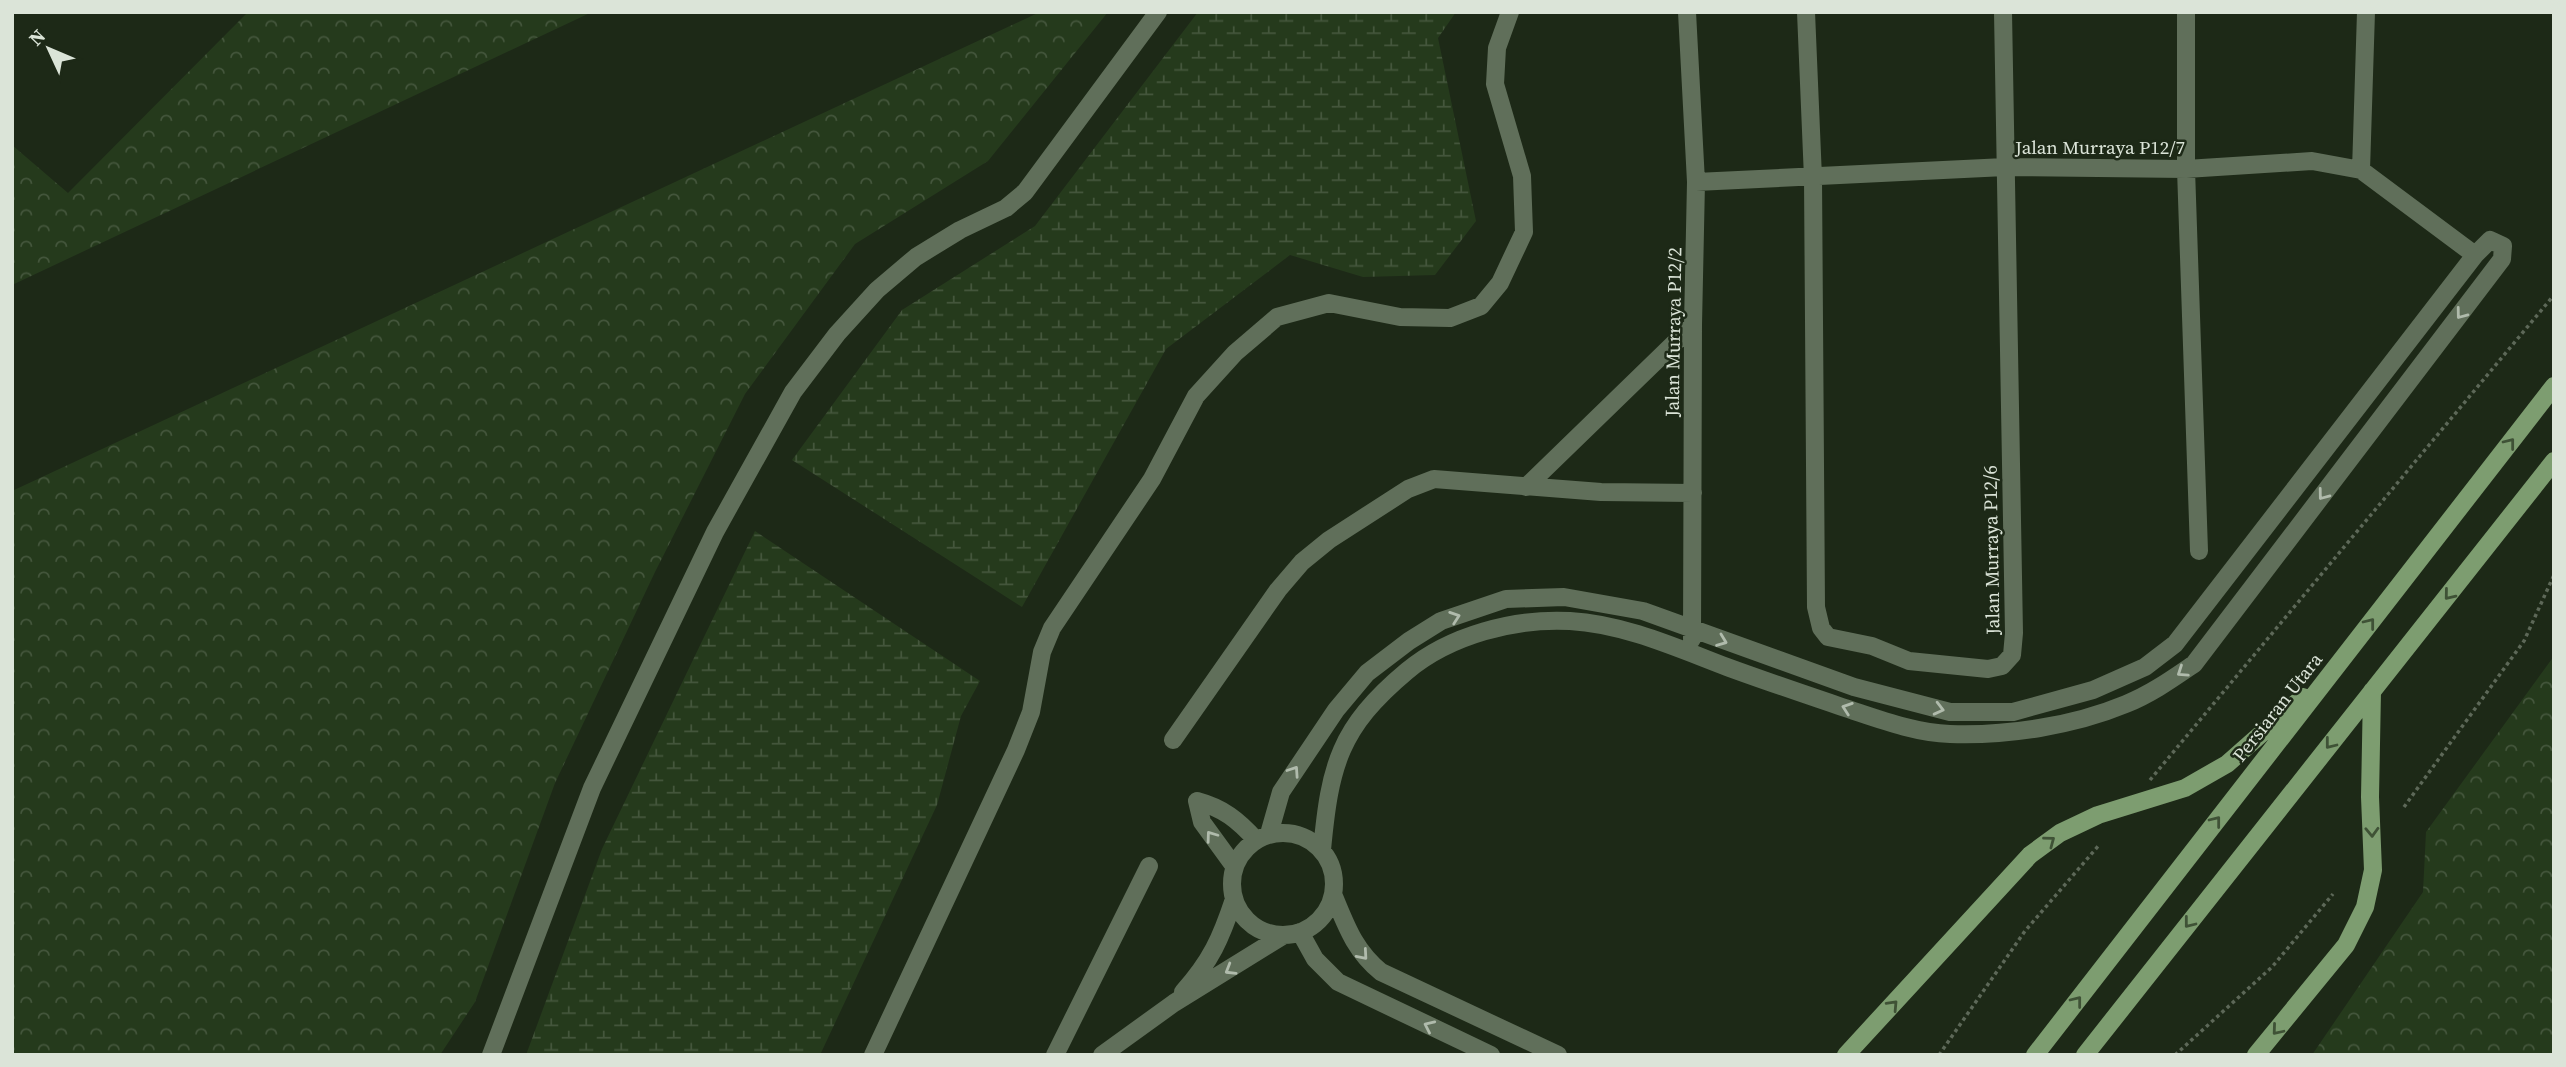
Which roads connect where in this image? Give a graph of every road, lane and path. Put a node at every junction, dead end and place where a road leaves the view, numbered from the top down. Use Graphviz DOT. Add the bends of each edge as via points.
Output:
graph roads {
  1 [pos="1158,12"];
  2 [pos="1510,12"];
  3 [pos="1687,12"];
  4 [pos="1806,12"];
  5 [pos="2003,12"];
  6 [pos="2186,12"];
  7 [pos="2366,12"];
  8 [pos="2005,167"];
  9 [pos="2186,169"];
  10 [pos="2361,170"];
  11 [pos="1813,178"];
  12 [pos="1696,182"];
  13 [pos="2475,255"];
  14 [pos="2554,295"];
  15 [pos="1693,325"];
  16 [pos="2554,386"];
  17 [pos="2554,461"];
  18 [pos="1526,488"];
  19 [pos="1693,494"];
  20 [pos="2199,551"];
  21 [pos="2554,575"];
  22 [pos="1694,630"];
  23 [pos="1688,652"];
  24 [pos="2328,676"];
  25 [pos="2372,691"];
  26 [pos="1173,740"];
  27 [pos="2146,784"];
  28 [pos="2404,807"];
  29 [pos="1263,837"];
  30 [pos="2100,844"];
  31 [pos="1322,850"];
  32 [pos="1149,866"];
  33 [pos="1234,866"];
  34 [pos="1333,894"];
  35 [pos="2333,894"];
  36 [pos="1234,899"];
  37 [pos="1292,934"];
  38 [pos="1174,1003"];
  39 [pos="491,1055"];
  40 [pos="873,1055"];
  41 [pos="1055,1055"];
  42 [pos="1102,1055"];
  43 [pos="1491,1055"];
  44 [pos="1558,1055"];
  45 [pos="1846,1055"];
  46 [pos="1939,1055"];
  47 [pos="2035,1055"];
  48 [pos="2085,1055"];
  49 [pos="2175,1055"];
  50 [pos="2256,1055"];
  1 -- 39 [label="street" via="1025,192 1006,208 916,257 877,290 793,392 715,533 592,788"];
  2 -- 40 [label="street" via="1497,48 1495,84 1522,176 1524,222 1520,244 1500,283 1481,306 1450,318 1400,317 1329,303 1277,317 1235,353 1196,396 1152,479 1052,628 1042,652 1031,712 1016,750"];
  3 -- 12 [label="street, Jalan Murraya P12/2"];
  4 -- 11 [label="street"];
  5 -- 8 [label="street"];
  6 -- 9 [label="street"];
  7 -- 10 [label="street"];
  8 -- 9 [label="street, Jalan Murraya P12/7"];
  8 -- 11 [label="street, Jalan Murraya P12/7"];
  8 -- 11 [label="street, Jalan Murraya P12/6" via="2014,633 2012,655 2002,666 1988,669 1909,661 1872,646 1828,637 1821,628 1816,607"];
  9 -- 10 [label="street, Jalan Murraya P12/7" via="2312,161"];
  9 -- 20 [label="street"];
  10 -- 13 [label="street, Jalan Murraya P12/7"];
  11 -- 12 [label="street, Jalan Murraya P12/7"];
  12 -- 15 [label="street, Jalan Murraya P12/2"];
  22 -- 13 [label="street, one-way" via="1854,687 1950,712 2013,712 2117,681 2175,644"];
  13 -- 23 [label="street, one-way" via="2490,240 2498,241 2505,252 2194,664 2154,691 2094,715 2020,731 1948,734 1895,724"];
  14 -- 27 [label="path"];
  15 -- 18 [label="street"];
  15 -- 19 [label="street, Jalan Murraya P12/2"];
  24 -- 16 [label="main road, Persiaran Utara, one-way"];
  17 -- 25 [label="main road, one-way"];
  18 -- 19 [label="street"];
  18 -- 26 [label="street" via="1434,479 1408,489 1329,540 1278,590"];
  19 -- 22 [label="street, Jalan Murraya P12/2"];
  21 -- 28 [label="path" via="2524,641"];
  22 -- 23 [label="street, Jalan Murraya P12/2"];
  29 -- 22 [label="street, one-way" via="1281,792 1336,710 1367,673 1441,621 1506,599 1564,597 1643,611"];
  23 -- 31 [label="street" via="1636,634 1570,621 1508,625 1446,645 1386,689 1348,734 1332,770"];
  45 -- 24 [label="main road, one-way" via="2030,855 2079,824 2185,788 2227,764"];
  47 -- 24 [label="main road, Persiaran Utara, one-way"];
  25 -- 48 [label="main road, one-way"];
  25 -- 50 [label="main road, one-way" via="2373,870 2365,907 2346,945"];
  29 -- 31 [label="street" via="1298,834"];
  29 -- 33 [label="street" via="1243,851"];
  33 -- 29 [label="street, one-way" via="1202,822 1197,801 1216,806"];
  30 -- 46 [label="path" via="2025,931"];
  31 -- 34 [label="street" via="1333,870"];
  32 -- 41 [label="street"];
  33 -- 36 [label="street"];
  34 -- 37 [label="street" via="1321,917"];
  34 -- 44 [label="street, one-way" via="1351,941 1381,972"];
  35 -- 49 [label="path" via="2272,967"];
  36 -- 37 [label="street" via="1248,922 1271,934"];
  36 -- 38 [label="street" via="1218,945"];
  37 -- 38 [label="street, one-way"];
  43 -- 37 [label="street, one-way" via="1338,982"];
  38 -- 42 [label="street"];
}
